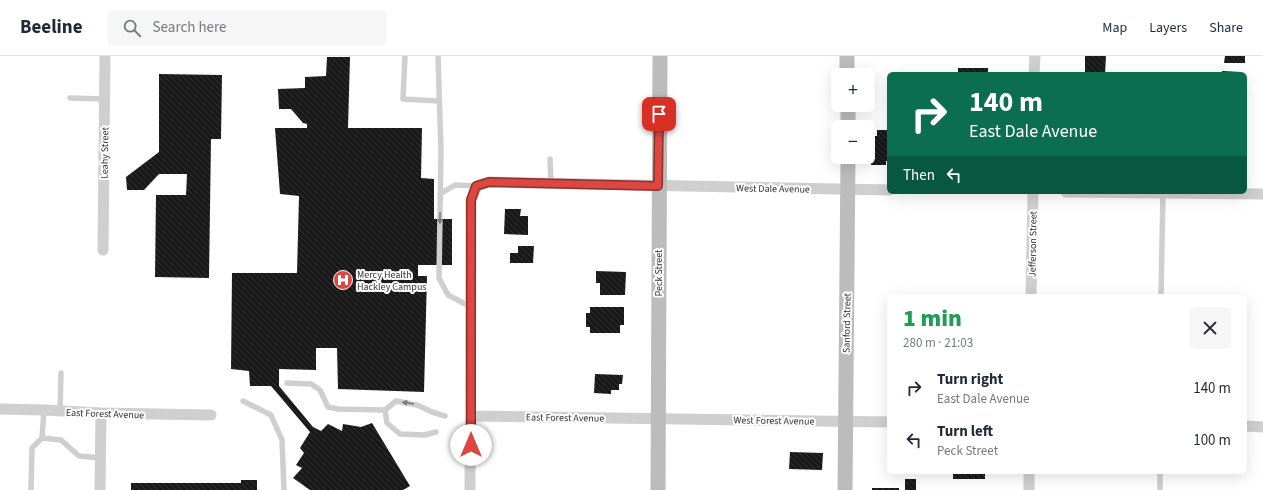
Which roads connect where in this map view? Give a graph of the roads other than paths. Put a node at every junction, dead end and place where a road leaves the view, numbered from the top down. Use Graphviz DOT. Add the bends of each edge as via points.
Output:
graph roads {
  1 [pos="105,56"];
  2 [pos="405,56"];
  3 [pos="438,56"];
  4 [pos="660,56"];
  5 [pos="847,56"];
  6 [pos="1035,56"];
  7 [pos="847,68"];
  8 [pos="1034,72"];
  9 [pos="70,98"];
  10 [pos="104,99"];
  11 [pos="439,100"];
  12 [pos="550,159"];
  13 [pos="848,164"];
  14 [pos="551,184"];
  15 [pos="476,186"];
  16 [pos="658,186"];
  17 [pos="848,190"];
  18 [pos="887,190"];
  19 [pos="440,194"];
  20 [pos="1033,194"];
  21 [pos="1164,194"];
  22 [pos="1247,194"];
  23 [pos="1263,194"];
  24 [pos="103,250"];
  25 [pos="1032,294"];
  26 [pos="1161,294"];
  27 [pos="471,307"];
  28 [pos="61,373"];
  29 [pos="287,383"];
  30 [pos="243,401"];
  31 [pos="0,409"];
  32 [pos="44,410"];
  33 [pos="385,410"];
  34 [pos="60,411"];
  35 [pos="101,414"];
  36 [pos="211,414"];
  37 [pos="444,416"];
  38 [pos="471,416"];
  39 [pos="659,419"];
  40 [pos="845,421"];
  41 [pos="887,422"];
  42 [pos="1247,426"];
  43 [pos="1263,427"];
  44 [pos="436,432"];
  45 [pos="42,438"];
  46 [pos="100,458"];
  47 [pos="1029,474"];
  48 [pos="1160,474"];
  49 [pos="31,490"];
  50 [pos="100,490"];
  51 [pos="284,490"];
  52 [pos="470,490"];
  53 [pos="658,490"];
  54 [pos="845,490"];
  55 [pos="1029,490"];
  56 [pos="1160,490"];
  1 -- 10 [label="street, Leahy Street"];
  2 -- 11 [label="lane" via="404,99"];
  3 -- 11 [label="lane"];
  4 -- 16 [label="street, Peck Street"];
  5 -- 7 [label="street"];
  6 -- 8 [label="street"];
  9 -- 10 [label="lane"];
  10 -- 24 [label="street, Leahy Street"];
  11 -- 19 [label="lane"];
  12 -- 14 [label="lane"];
  13 -- 17 [label="street, Sanford Street"];
  14 -- 15 [label="street, West Dale Avenue" via="489,182"];
  14 -- 16 [label="street, West Dale Avenue"];
  15 -- 19 [label="lane" via="455,185"];
  15 -- 27 [label="street" via="471,200"];
  16 -- 17 [label="street, West Dale Avenue"];
  16 -- 39 [label="street, Peck Street"];
  17 -- 18 [label="street, West Dale Avenue"];
  17 -- 40 [label="street, Sanford Street"];
  19 -- 27 [label="lane, one-way" via="439,278 448,295"];
  20 -- 25 [label="street, Jefferson Street"];
  21 -- 26 [label="lane"];
  22 -- 23 [label="street"];
  27 -- 38 [label="street"];
  28 -- 34 [label="lane"];
  29 -- 33 [label="lane" via="311,384 320,390 328,407"];
  30 -- 51 [label="lane" via="271,415 282,440"];
  31 -- 32 [label="street, East Forest Avenue"];
  32 -- 34 [label="street, East Forest Avenue"];
  32 -- 45 [label="lane"];
  37 -- 33 [label="lane, one-way" via="418,405 396,401"];
  33 -- 44 [label="lane" via="387,423 400,434 424,435"];
  34 -- 35 [label="street, East Forest Avenue"];
  35 -- 36 [label="street, East Forest Avenue"];
  35 -- 46 [label="street"];
  38 -- 39 [label="street, East Forest Avenue"];
  38 -- 52 [label="street"];
  39 -- 40 [label="street, West Forest Avenue"];
  39 -- 53 [label="street, Peck Street"];
  40 -- 41 [label="street, West Forest Avenue"];
  40 -- 54 [label="street, Sanford Street"];
  42 -- 43 [label="street"];
  45 -- 46 [label="lane" via="61,440 79,456"];
  45 -- 49 [label="lane" via="32,448"];
  46 -- 50 [label="street"];
  47 -- 55 [label="street"];
  48 -- 56 [label="lane"];
}
